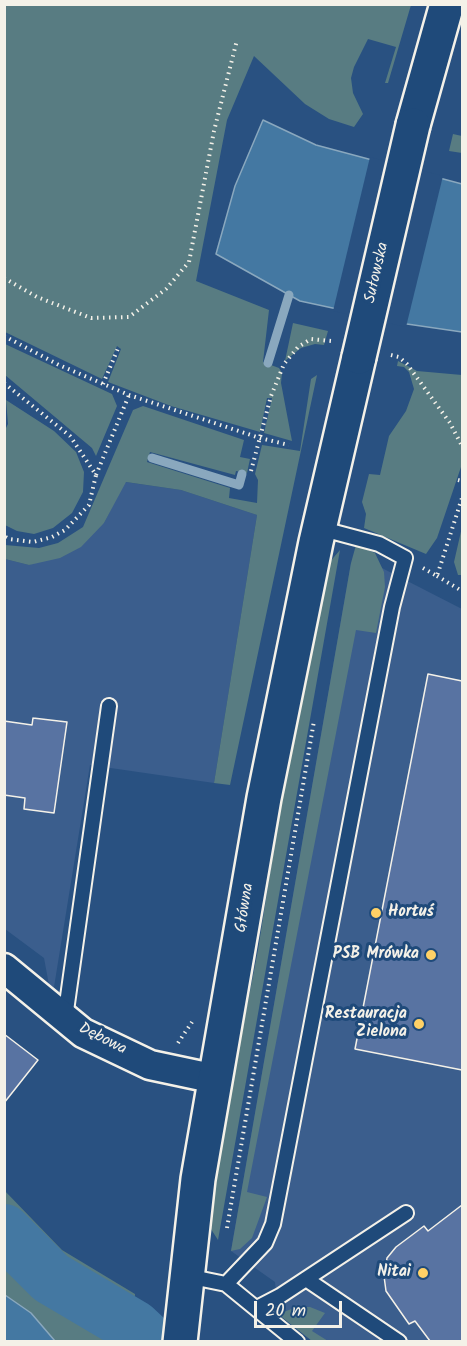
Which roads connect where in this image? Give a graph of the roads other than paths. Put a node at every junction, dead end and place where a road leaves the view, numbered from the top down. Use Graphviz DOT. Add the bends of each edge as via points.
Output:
graph roads {
  1 [pos="447,4"];
  2 [pos="317,535"];
  3 [pos="109,706"];
  4 [pos="4,968"];
  5 [pos="65,1020"];
  6 [pos="216,1078"];
  7 [pos="406,1213"];
  8 [pos="185,1276"];
  9 [pos="306,1279"];
  10 [pos="226,1284"];
  11 [pos="257,1308"];
  12 [pos="181,1330"];
  13 [pos="297,1341"];
  14 [pos="399,1341"];
  1 -- 2 [label="main road, Sułowska, bridge" via="413,125"];
  2 -- 6 [label="main road, Główna" via="264,798"];
  2 -- 10 [label="lane" via="379,544 405,558 392,607 273,1224 264,1243"];
  3 -- 5 [label="lane"];
  4 -- 5 [label="street, Dębowa"];
  5 -- 6 [label="street, Dębowa" via="83,1033 150,1065"];
  6 -- 8 [label="main road, Główna"];
  7 -- 9 [label="lane"];
  8 -- 10 [label="lane"];
  8 -- 12 [label="main road, Główna"];
  9 -- 11 [label="lane"];
  9 -- 14 [label="lane"];
  10 -- 11 [label="lane"];
  11 -- 13 [label="lane"];
}
